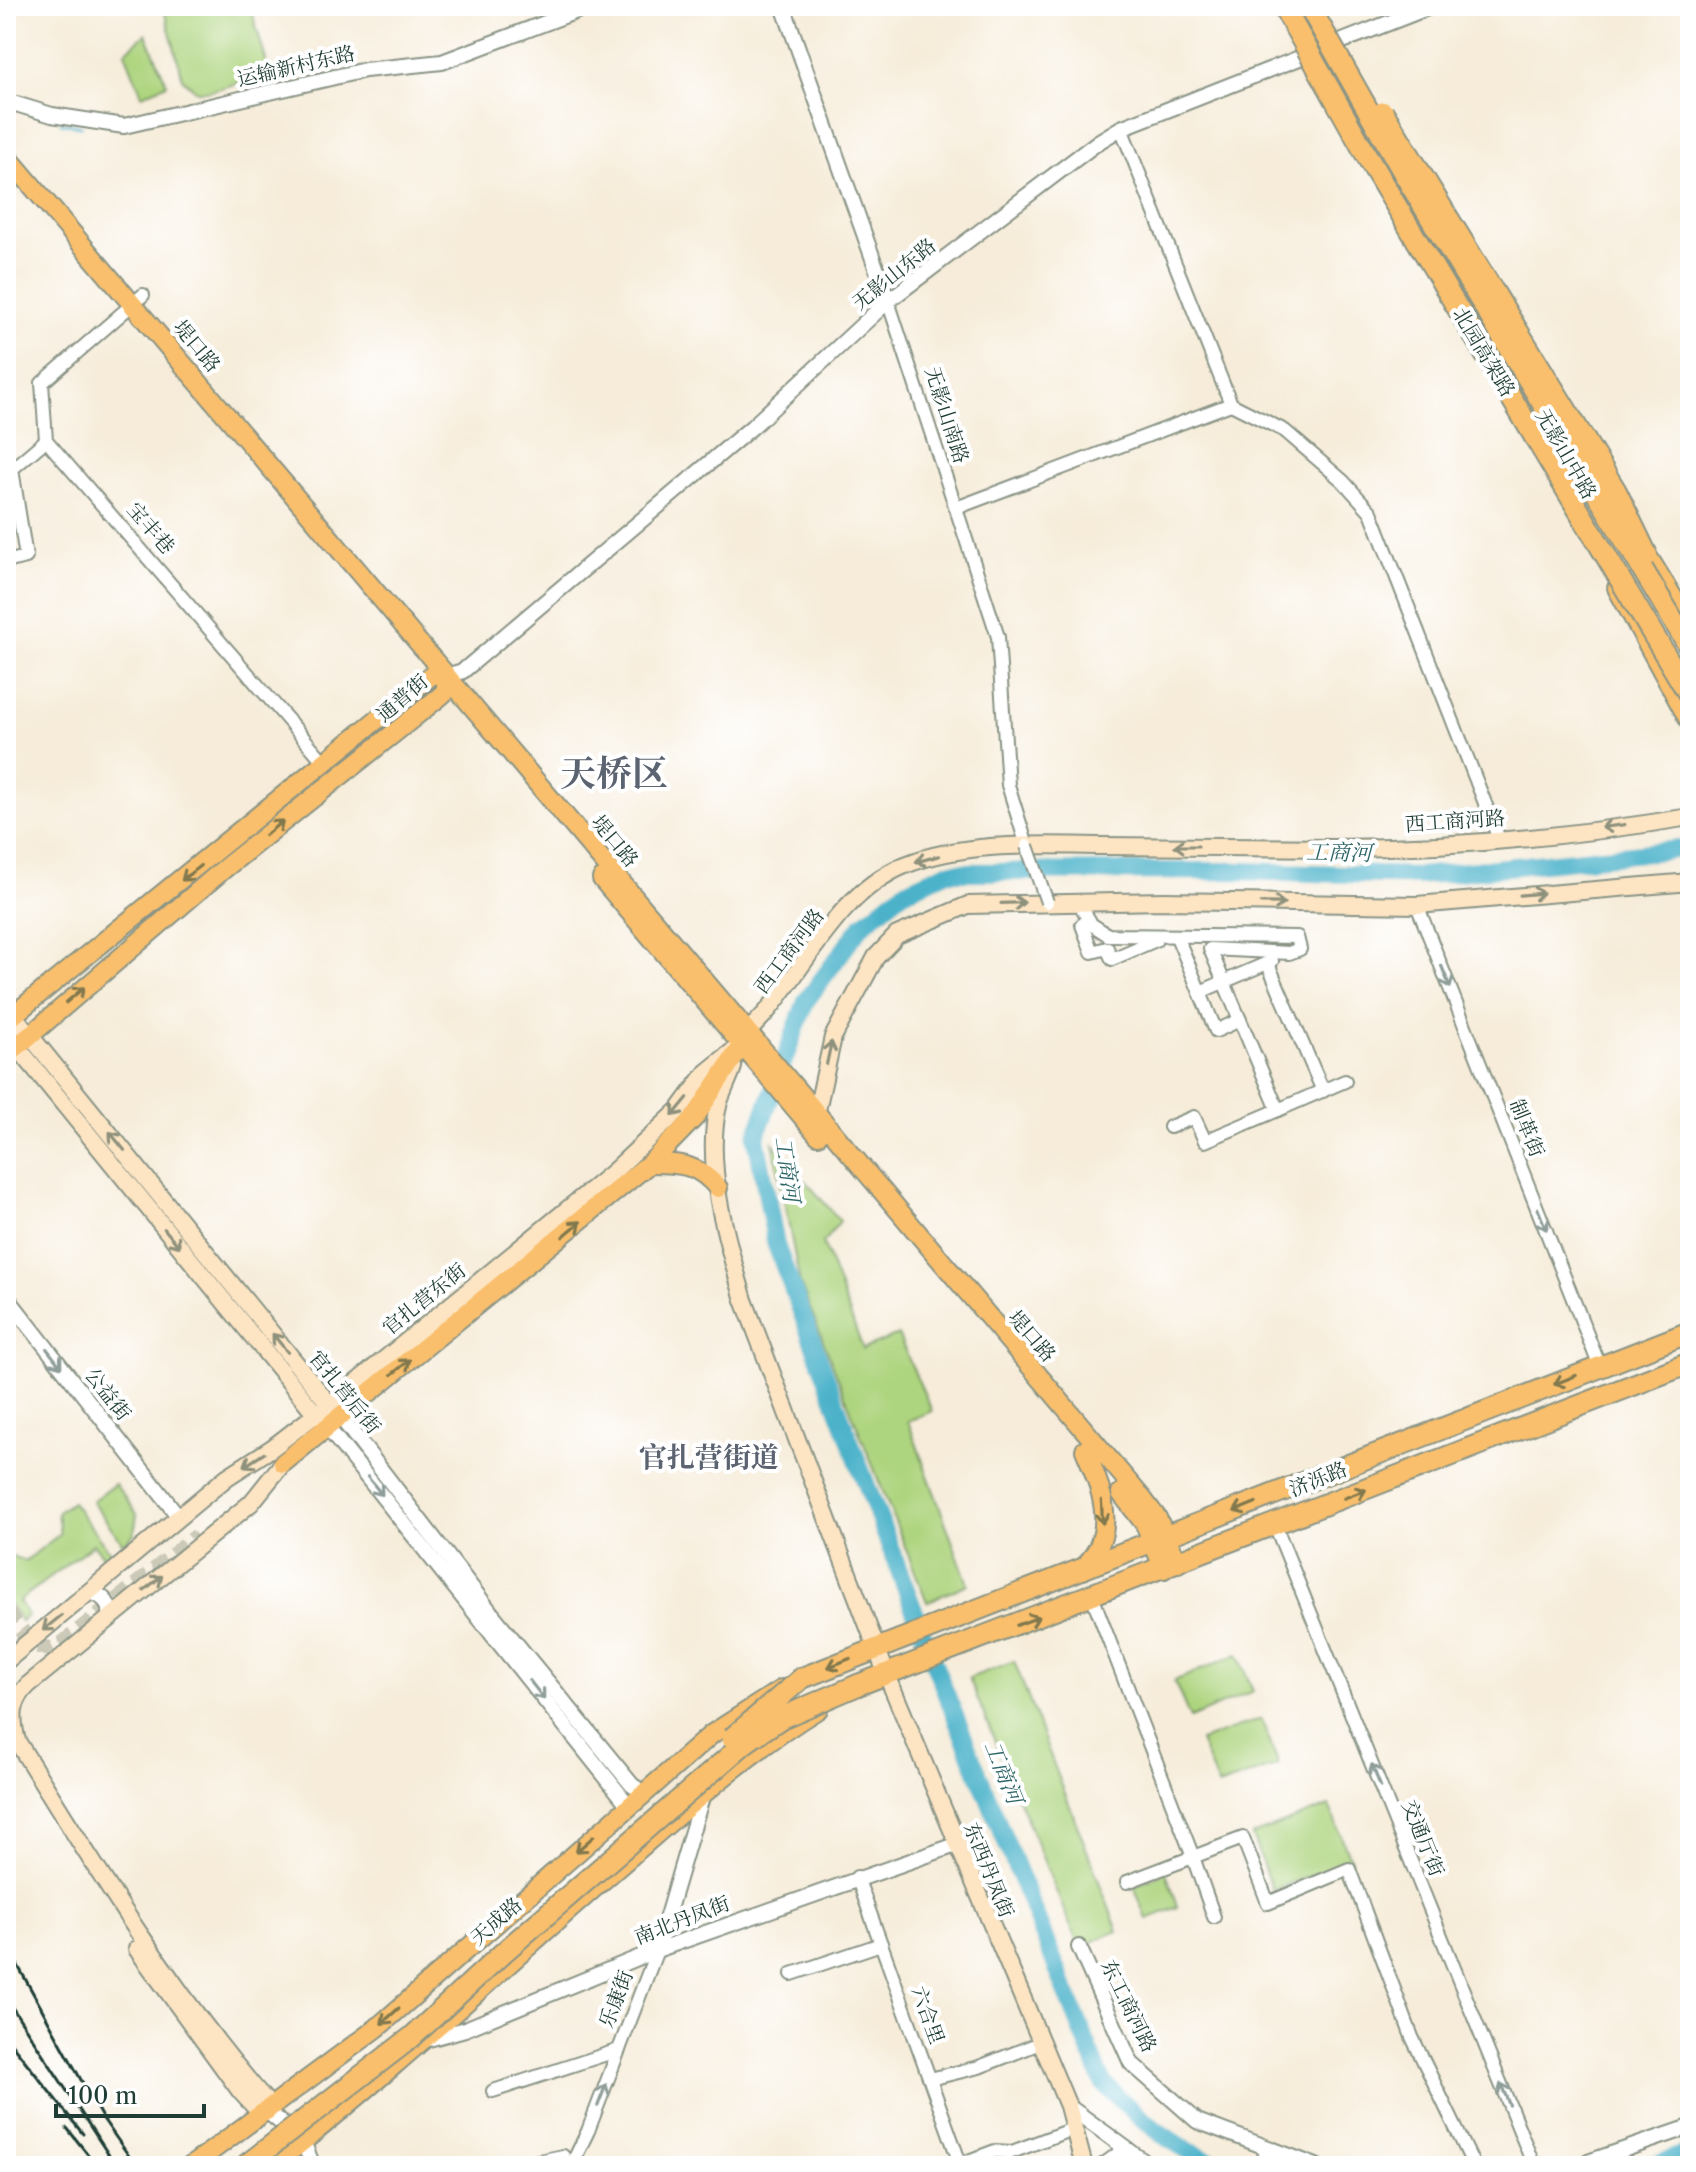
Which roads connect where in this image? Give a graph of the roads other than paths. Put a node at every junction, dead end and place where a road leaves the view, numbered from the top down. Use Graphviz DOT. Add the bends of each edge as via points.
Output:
graph roads {
  1 [pos="590,6"];
  2 [pos="783,6"];
  3 [pos="1274,6"];
  4 [pos="1283,6"];
  5 [pos="1309,6"];
  6 [pos="1320,6"];
  7 [pos="1432,6"];
  8 [pos="1340,43"];
  9 [pos="1309,65"];
  10 [pos="6,101"];
  11 [pos="1121,128"];
  12 [pos="6,155"];
  13 [pos="6,170"];
  14 [pos="888,301"];
  15 [pos="130,307"];
  16 [pos="1231,404"];
  17 [pos="46,440"];
  18 [pos="956,508"];
  19 [pos="1647,555"];
  20 [pos="6,562"];
  21 [pos="1627,612"];
  22 [pos="1690,625"];
  23 [pos="1690,648"];
  24 [pos="442,680"];
  25 [pos="1690,696"];
  26 [pos="1690,722"];
  27 [pos="325,763"];
  28 [pos="1690,817"];
  29 [pos="1499,839"];
  30 [pos="1027,846"];
  31 [pos="1690,882"];
  32 [pos="1047,902"];
  33 [pos="1080,904"];
  34 [pos="1417,905"];
  35 [pos="1089,920"];
  36 [pos="1163,937"];
  37 [pos="1177,937"];
  38 [pos="1208,943"];
  39 [pos="1268,964"];
  40 [pos="1224,982"];
  41 [pos="1200,992"];
  42 [pos="9,1014"];
  43 [pos="1240,1020"];
  44 [pos="15,1043"];
  45 [pos="747,1045"];
  46 [pos="1345,1081"];
  47 [pos="1323,1091"];
  48 [pos="1278,1110"];
  49 [pos="814,1122"];
  50 [pos="1170,1127"];
  51 [pos="650,1163"];
  52 [pos="718,1188"];
  53 [pos="6,1296"];
  54 [pos="1690,1332"];
  55 [pos="1690,1363"];
  56 [pos="1600,1367"];
  57 [pos="328,1415"];
  58 [pos="1085,1450"];
  59 [pos="283,1463"];
  60 [pos="179,1517"];
  61 [pos="1275,1525"];
  62 [pos="197,1536"];
  63 [pos="1161,1541"];
  64 [pos="1171,1566"];
  65 [pos="1083,1570"];
  66 [pos="91,1592"];
  67 [pos="1092,1596"];
  68 [pos="109,1617"];
  69 [pos="876,1647"];
  70 [pos="6,1661"];
  71 [pos="886,1673"];
  72 [pos="802,1678"];
  73 [pos="858,1685"];
  74 [pos="6,1741"];
  75 [pos="644,1793"];
  76 [pos="702,1797"];
  77 [pos="629,1806"];
  78 [pos="956,1845"];
  79 [pos="1193,1857"];
  80 [pos="857,1877"];
  81 [pos="1127,1882"];
  82 [pos="1214,1917"];
  83 [pos="881,1944"];
  84 [pos="1079,1947"];
  85 [pos="657,1950"];
  86 [pos="792,1974"];
  87 [pos="425,2040"];
  88 [pos="1040,2043"];
  89 [pos="619,2050"];
  90 [pos="930,2079"];
  91 [pos="493,2091"];
  92 [pos="1068,2106"];
  93 [pos="268,2112"];
  94 [pos="1690,2127"];
  95 [pos="1075,2128"];
  96 [pos="303,2141"];
  97 [pos="1268,2147"];
  98 [pos="1125,2150"];
  99 [pos="567,2161"];
  100 [pos="961,2165"];
  101 [pos="191,2166"];
  102 [pos="225,2166"];
  103 [pos="245,2166"];
  104 [pos="272,2166"];
  105 [pos="313,2166"];
  106 [pos="534,2166"];
  107 [pos="1084,2166"];
  108 [pos="1103,2166"];
  109 [pos="1150,2166"];
  110 [pos="1260,2166"];
  111 [pos="1316,2166"];
  112 [pos="1474,2166"];
  113 [pos="1534,2166"];
  114 [pos="1576,2166"];
  1 -- 10 [label="street, 运输新村东路" via="442,62 365,70 124,126 52,115"];
  2 -- 14 [label="street, 无影山南路"];
  3 -- 9 [label="main road"];
  4 -- 9 [label="highway, 北园高架路, bridge"];
  5 -- 23 [label="highway, 北园高架路, bridge"];
  6 -- 8 [label="main road, 无影山中路"];
  6 -- 19 [label="highway, bridge" via="1616,491"];
  7 -- 8 [label="street, 无影山东路"];
  8 -- 9 [label="street, 无影山东路"];
  8 -- 19 [label="main road, 无影山中路"];
  9 -- 11 [label="street, 无影山东路"];
  9 -- 21 [label="highway, bridge" via="1409,247"];
  9 -- 25 [label="highway, 北园高架路, bridge"];
  11 -- 14 [label="street, 无影山东路"];
  11 -- 16 [label="street"];
  12 -- 15 [label="main road, 堤口路"];
  13 -- 15 [label="main road, 堤口路"];
  14 -- 18 [label="street, 无影山南路"];
  14 -- 24 [label="street, 无影山东路" via="742,436 463,671"];
  15 -- 17 [label="street" via="42,383"];
  15 -- 24 [label="main road, 堤口路"];
  16 -- 18 [label="street"];
  16 -- 29 [label="street" via="1285,431 1371,512"];
  17 -- 20 [label="street" via="12,469 26,557"];
  17 -- 27 [label="street, 宝丰巷"];
  18 -- 30 [label="street, 无影山南路" via="998,637 1008,785"];
  19 -- 22 [label="main road, 无影山中路"];
  21 -- 26 [label="main road"];
  24 -- 27 [label="main road, 通普街"];
  44 -- 24 [label="main road, 通普街, one-way" via="315,794 352,770"];
  24 -- 45 [label="main road, 堤口路"];
  27 -- 42 [label="main road, 通普街, one-way"];
  28 -- 29 [label="main road, 西工商河路, one-way"];
  29 -- 30 [label="main road, 西工商河路, one-way" via="1337,848"];
  30 -- 32 [label="street, 无影山南路, bridge"];
  30 -- 45 [label="main road, 西工商河路, one-way" via="951,852 879,878 818,939"];
  34 -- 31 [label="main road, one-way"];
  32 -- 33 [label="main road"];
  49 -- 32 [label="main road, one-way" via="833,1037 876,957 897,935 968,905"];
  33 -- 34 [label="main road, one-way"];
  33 -- 35 [label="street"];
  34 -- 56 [label="street, 制革街, one-way"];
  35 -- 36 [label="street" via="1108,935"];
  35 -- 36 [label="street" via="1082,925 1092,952 1107,948 1112,959"];
  36 -- 37 [label="street"];
  37 -- 38 [label="street"];
  37 -- 41 [label="street"];
  38 -- 39 [label="street" via="1297,937 1300,949"];
  38 -- 40 [label="street"];
  39 -- 40 [label="street"];
  39 -- 47 [label="street"];
  40 -- 41 [label="street"];
  40 -- 43 [label="street"];
  41 -- 43 [label="street" via="1216,1031"];
  42 -- 44 [label="main road, 官扎营后街"];
  43 -- 48 [label="street"];
  44 -- 57 [label="main road, 官扎营后街"];
  45 -- 49 [label="main road, 堤口路"];
  45 -- 51 [label="main road, 官扎营东街" via="695,1117"];
  45 -- 52 [label="main road, 西工商河路" via="719,1103"];
  45 -- 57 [label="main road, 官扎营东街, one-way" via="707,1072 642,1147"];
  46 -- 47 [label="street"];
  47 -- 48 [label="street"];
  48 -- 50 [label="street" via="1205,1141 1194,1117"];
  49 -- 58 [label="main road, 堤口路"];
  49 -- 63 [label="main road, 堤口路" via="1141,1497"];
  51 -- 52 [label="main road" via="686,1163 705,1172"];
  57 -- 51 [label="main road, 官扎营东街, one-way"];
  52 -- 69 [label="main road, 西工商河路" via="744,1300"];
  53 -- 60 [label="street, 公益街, one-way"];
  54 -- 56 [label="highway, 济泺路"];
  61 -- 55 [label="highway, 济泺路, one-way"];
  56 -- 63 [label="highway, 济泺路, one-way"];
  57 -- 59 [label="main road, 官扎营东街"];
  57 -- 60 [label="main road, 官扎营东街, one-way"];
  57 -- 75 [label="street, 官扎营后街" via="632,1785"];
  57 -- 77 [label="street, 官扎营后街, one-way"];
  58 -- 63 [label="main road, 堤口路"];
  58 -- 65 [label="main road, one-way" via="1098,1480 1103,1514 1101,1543"];
  59 -- 62 [label="main road"];
  68 -- 59 [label="main road, 官扎营东街, one-way" via="251,1503"];
  60 -- 66 [label="main road, 官扎营东街"];
  61 -- 64 [label="highway, 济泺路"];
  113 -- 61 [label="street, 交通厅街, one-way"];
  63 -- 64 [label="main road, 堤口路"];
  63 -- 65 [label="highway, 济泺路"];
  64 -- 67 [label="highway, 济泺路"];
  65 -- 69 [label="highway, 济泺路"];
  66 -- 68 [label="street" via="106,1600"];
  66 -- 70 [label="main road, 官扎营东街, one-way"];
  71 -- 67 [label="highway, 济泺路, one-way"];
  67 -- 79 [label="street"];
  68 -- 93 [label="main road, 官扎营东街" via="28,1685 13,1705 17,1741 102,1878 192,2009 264,2099"];
  69 -- 71 [label="main road, 东西丹凤街"];
  69 -- 72 [label="highway, 天成路, one-way"];
  71 -- 73 [label="highway, 天成路"];
  71 -- 78 [label="main road, 东西丹凤街"];
  72 -- 75 [label="main road, 天成路" via="742,1712"];
  72 -- 102 [label="highway, 天成路, bridge" via="389,2041"];
  73 -- 76 [label="main road, 天成路" via="745,1758"];
  73 -- 103 [label="highway, 天成路, bridge" via="781,1718 746,1742 412,2037"];
  74 -- 93 [label="main road" via="97,1890 186,2020 241,2092"];
  75 -- 77 [label="main road, 天成路"];
  76 -- 85 [label="street, 乐康街"];
  76 -- 87 [label="main road, 天成路"];
  77 -- 93 [label="main road, 天成路, one-way" via="377,2028"];
  78 -- 80 [label="street, 南北丹凤街"];
  78 -- 88 [label="main road, 东西丹凤街"];
  79 -- 81 [label="street"];
  79 -- 82 [label="street"];
  79 -- 112 [label="street" via="1243,1838 1268,1903 1349,1869 1412,2037"];
  80 -- 83 [label="street, 六合里"];
  80 -- 85 [label="street, 南北丹凤街"];
  83 -- 86 [label="street"];
  83 -- 90 [label="street, 六合里"];
  84 -- 97 [label="street, 东工商河路" via="1131,2063 1197,2121"];
  85 -- 87 [label="street, 南北丹凤街" via="465,2029"];
  85 -- 89 [label="street, 乐康街"];
  87 -- 96 [label="main road, 天成路"];
  88 -- 90 [label="street"];
  88 -- 92 [label="main road, 东西丹凤街"];
  89 -- 91 [label="street"];
  99 -- 89 [label="street, 乐康街, one-way"];
  90 -- 100 [label="street, 六合里"];
  92 -- 95 [label="main road, 东西丹凤街"];
  92 -- 98 [label="street"];
  93 -- 96 [label="street"];
  93 -- 101 [label="main road, 天成路"];
  94 -- 114 [label="street"];
  95 -- 100 [label="street"];
  95 -- 107 [label="main road, 东西丹凤街"];
  96 -- 104 [label="main road, 天成路"];
  96 -- 105 [label="street"];
  97 -- 110 [label="street"];
  97 -- 111 [label="street, 东工商河路"];
  98 -- 108 [label="street"];
  98 -- 109 [label="street"];
  99 -- 106 [label="street"];
}
